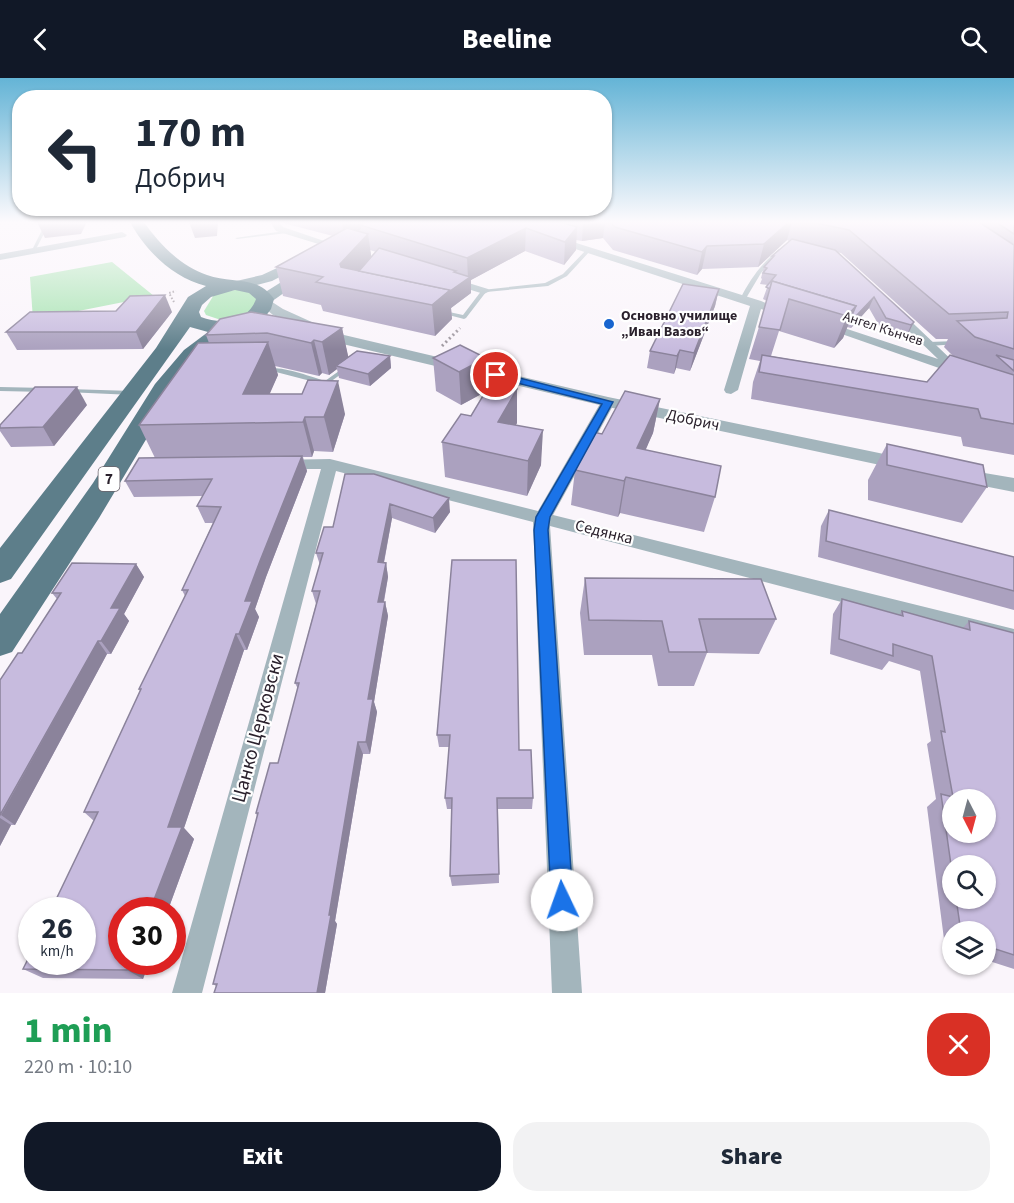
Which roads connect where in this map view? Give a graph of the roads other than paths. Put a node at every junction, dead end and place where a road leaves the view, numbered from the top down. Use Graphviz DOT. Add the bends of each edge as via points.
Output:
graph roads {
  1 [pos="180,265"];
  2 [pos="295,265"];
  3 [pos="309,265"];
  4 [pos="574,265"];
  5 [pos="634,265"];
  6 [pos="763,265"];
  7 [pos="442,278"];
  8 [pos="233,285"];
  9 [pos="484,291"];
  10 [pos="881,298"];
  11 [pos="743,299"];
  12 [pos="266,300"];
  13 [pos="185,303"];
  14 [pos="757,303"];
  15 [pos="430,310"];
  16 [pos="232,326"];
  17 [pos="312,333"];
  18 [pos="338,338"];
  19 [pos="969,342"];
  20 [pos="929,344"];
  21 [pos="350,364"];
  22 [pos="956,369"];
  23 [pos="254,371"];
  24 [pos="975,375"];
  25 [pos="0,389"];
  26 [pos="731,390"];
  27 [pos="133,393"];
  28 [pos="608,402"];
  29 [pos="268,464"];
  30 [pos="330,464"];
  31 [pos="129,467"];
  32 [pos="1014,485"];
  33 [pos="543,517"];
  34 [pos="3,563"];
  35 [pos="1014,638"];
  36 [pos="0,642"];
  37 [pos="187,993"];
  38 [pos="567,993"];
  1 -- 8 [label="main road" via="195,277"];
  2 -- 8 [label="main road" via="274,275"];
  3 -- 12 [label="main road"];
  4 -- 9 [label="lane" via="546,285"];
  5 -- 11 [label="street, Ангел Кънчев"];
  6 -- 11 [label="lane"];
  7 -- 9 [label="street"];
  8 -- 12 [label="main road" via="255,288"];
  8 -- 13 [label="main road, 7"];
  9 -- 15 [label="lane" via="464,317"];
  10 -- 20 [label="street"];
  11 -- 14 [label="street, Ангел Кънчев"];
  12 -- 16 [label="main road, 7" via="255,317"];
  12 -- 18 [label="street, Добрич" via="288,317"];
  13 -- 16 [label="main road" via="193,321 199,324"];
  13 -- 27 [label="main road, 7"];
  14 -- 22 [label="street, Ангел Кънчев"];
  14 -- 26 [label="street"];
  16 -- 17 [label="street, Добрич"];
  16 -- 31 [label="main road, 7" via="195,347 177,368"];
  17 -- 18 [label="street, Добрич"];
  17 -- 31 [label="main road" via="255,333 213,350"];
  18 -- 28 [label="street, Добрич" via="370,349 429,359"];
  19 -- 20 [label="lane"];
  20 -- 22 [label="street"];
  21 -- 23 [label="lane" via="326,383 276,370"];
  22 -- 24 [label="street, Ангел Кънчев"];
  25 -- 27 [label="lane"];
  27 -- 34 [label="main road, 7"];
  28 -- 32 [label="street, Добрич"];
  28 -- 33 [label="street"];
  29 -- 30 [label="street, Седянка"];
  30 -- 33 [label="street, Седянка"];
  30 -- 37 [label="street, Цанко Церковски"];
  31 -- 36 [label="main road, 7"];
  33 -- 35 [label="street, Седянка"];
  33 -- 38 [label="street"];
}
